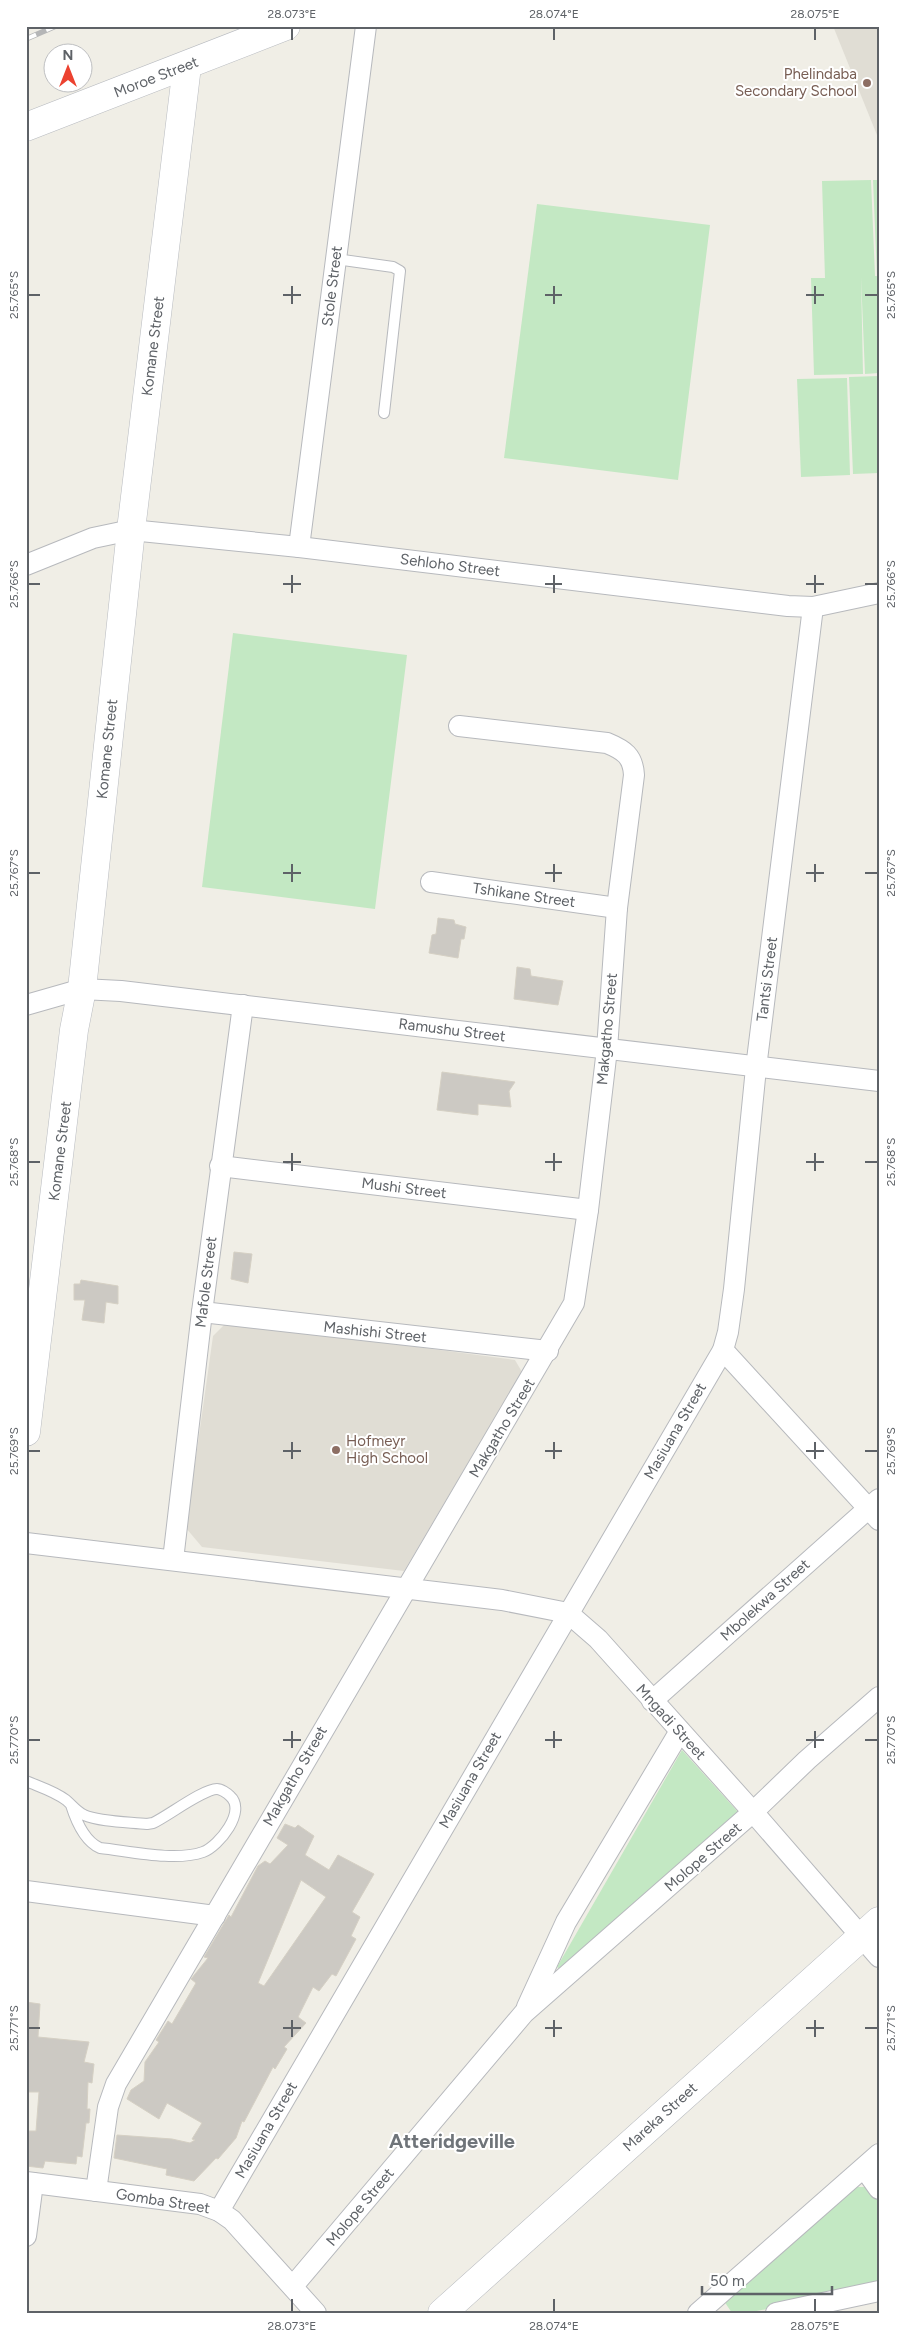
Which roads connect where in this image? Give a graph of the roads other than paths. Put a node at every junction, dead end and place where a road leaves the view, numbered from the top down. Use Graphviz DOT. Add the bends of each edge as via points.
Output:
graph roads {
  1 [pos="286,26"];
  2 [pos="366,26"];
  3 [pos="188,66"];
  4 [pos="26,127"];
  5 [pos="336,259"];
  6 [pos="384,413"];
  7 [pos="131,530"];
  8 [pos="299,547"];
  9 [pos="26,565"];
  10 [pos="879,593"];
  11 [pos="813,607"];
  12 [pos="459,726"];
  13 [pos="432,882"];
  14 [pos="617,908"];
  15 [pos="82,989"];
  16 [pos="26,1005"];
  17 [pos="243,1005"];
  18 [pos="607,1049"];
  19 [pos="756,1068"];
  20 [pos="879,1082"];
  21 [pos="220,1166"];
  22 [pos="588,1210"];
  23 [pos="202,1312"];
  24 [pos="723,1350"];
  25 [pos="548,1351"];
  26 [pos="26,1432"];
  27 [pos="875,1509"];
  28 [pos="26,1542"];
  29 [pos="173,1560"];
  30 [pos="407,1588"];
  31 [pos="568,1613"];
  32 [pos="879,1697"];
  33 [pos="652,1701"];
  34 [pos="680,1731"];
  35 [pos="26,1781"];
  36 [pos="71,1805"];
  37 [pos="754,1812"];
  38 [pos="26,1891"];
  39 [pos="215,1916"];
  40 [pos="870,1928"];
  41 [pos="879,1957"];
  42 [pos="524,2013"];
  43 [pos="879,2154"];
  44 [pos="864,2168"];
  45 [pos="30,2183"];
  46 [pos="879,2189"];
  47 [pos="96,2191"];
  48 [pos="219,2211"];
  49 [pos="26,2236"];
  50 [pos="293,2286"];
  51 [pos="879,2291"];
  52 [pos="316,2313"];
  53 [pos="442,2313"];
  54 [pos="698,2313"];
  55 [pos="776,2313"];
  1 -- 3 [label="street, Moroe Street"];
  2 -- 5 [label="street, Stole Street"];
  3 -- 4 [label="street, Moroe Street"];
  3 -- 7 [label="street, Komane Street"];
  5 -- 6 [label="lane" via="393,267 400,271"];
  5 -- 8 [label="street, Stole Street"];
  7 -- 8 [label="street, Sehloho Street"];
  7 -- 9 [label="street, Sehloho Street" via="93,538"];
  7 -- 15 [label="street, Komane Street"];
  8 -- 11 [label="street, Sehloho Street"];
  10 -- 11 [label="street, Sehloho Street"];
  11 -- 19 [label="street, Tantsi Street"];
  12 -- 14 [label="street, Makgatho Street" via="607,744 630,757 634,775"];
  13 -- 14 [label="street, Tshikane Street"];
  14 -- 18 [label="street, Makgatho Street"];
  15 -- 16 [label="street, Ramushu Street"];
  15 -- 17 [label="street, Ramushu Street"];
  15 -- 26 [label="street, Komane Street" via="74,1030"];
  17 -- 18 [label="street, Ramushu Street"];
  17 -- 21 [label="street, Mafole Street"];
  18 -- 19 [label="street, Ramushu Street"];
  18 -- 22 [label="street, Makgatho Street"];
  19 -- 20 [label="street, Ramushu Street"];
  19 -- 24 [label="street, Tantsi Street" via="734,1289"];
  21 -- 22 [label="street, Mushi Street"];
  21 -- 23 [label="street, Mafole Street"];
  22 -- 25 [label="street, Makgatho Street" via="574,1303"];
  23 -- 25 [label="street, Mashishi Street"];
  23 -- 29 [label="street, Mafole Street"];
  24 -- 27 [label="street"];
  24 -- 31 [label="street, Masiuana Street"];
  25 -- 30 [label="street, Makgatho Street"];
  27 -- 33 [label="street, Mbolekwa Street"];
  28 -- 29 [label="street, Mngadi Street"];
  29 -- 30 [label="street, Mngadi Street"];
  30 -- 31 [label="street, Mngadi Street" via="502,1600"];
  30 -- 39 [label="street, Makgatho Street"];
  31 -- 33 [label="street, Mngadi Street" via="598,1639"];
  31 -- 48 [label="street, Masiuana Street"];
  32 -- 37 [label="street, Molope Street"];
  33 -- 34 [label="street, Mngadi Street"];
  34 -- 37 [label="street, Mngadi Street"];
  34 -- 42 [label="street, Molope Street" via="566,1922"];
  35 -- 36 [label="lane"];
  36 -- 36 [label="lane" via="90,1817 147,1824 217,1789 235,1800 237,1810 221,1839 205,1852 192,1856 168,1856 93,1845 78,1823"];
  37 -- 40 [label="street, Mngadi Street"];
  37 -- 42 [label="street, Molope Street"];
  38 -- 39 [label="street"];
  39 -- 47 [label="street, Makgatho Street" via="110,2095"];
  40 -- 41 [label="street, Mngadi Street"];
  40 -- 53 [label="street, Mareka Street"];
  42 -- 50 [label="street, Molope Street"];
  43 -- 44 [label="street"];
  44 -- 46 [label="street"];
  44 -- 54 [label="street"];
  45 -- 47 [label="street, Gomba Street"];
  45 -- 49 [label="street"];
  47 -- 48 [label="street, Gomba Street" via="200,2204"];
  48 -- 50 [label="street, Gomba Street" via="246,2233"];
  50 -- 52 [label="street, Gomba Street"];
  51 -- 55 [label="street"];
}
